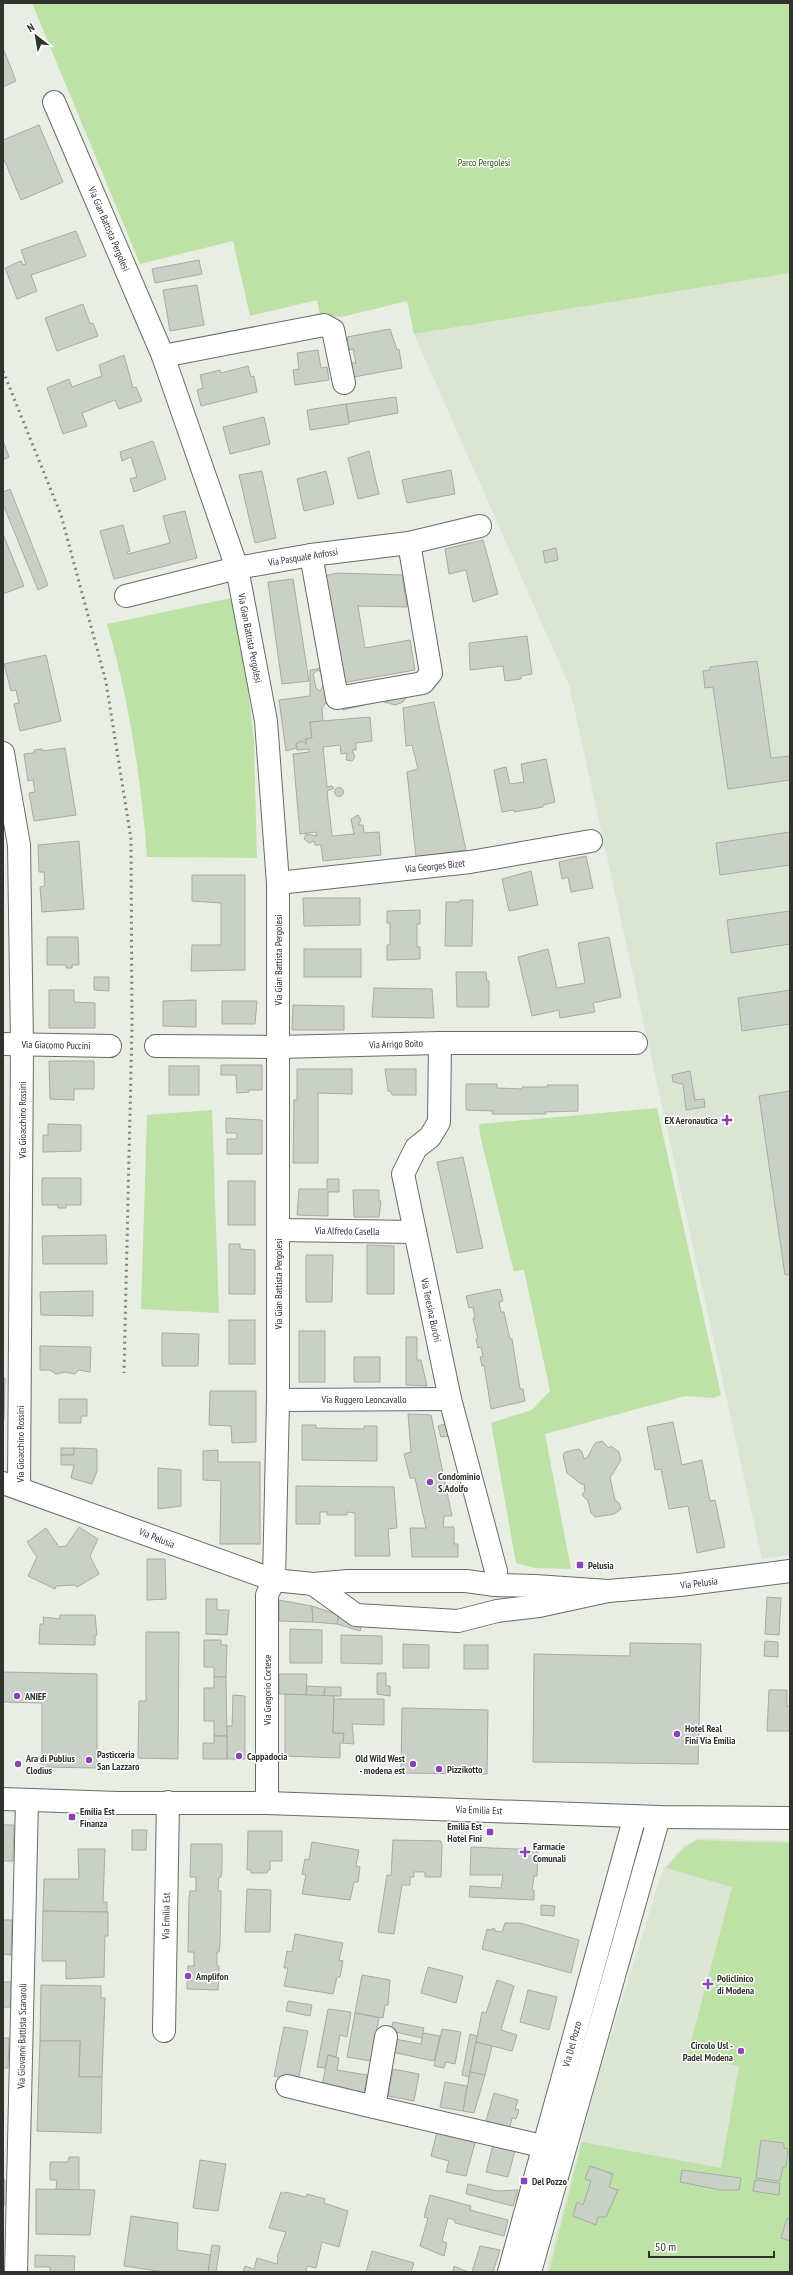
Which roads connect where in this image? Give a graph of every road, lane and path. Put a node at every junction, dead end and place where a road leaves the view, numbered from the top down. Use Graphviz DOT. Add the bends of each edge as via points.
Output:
graph roads {
  1 [pos="54,102"];
  2 [pos="163,356"];
  3 [pos="344,382"];
  4 [pos="480,526"];
  5 [pos="410,543"];
  6 [pos="311,555"];
  7 [pos="237,568"];
  8 [pos="126,596"];
  9 [pos="3,752"];
  10 [pos="591,840"];
  11 [pos="278,883"];
  12 [pos="440,1043"];
  13 [pos="636,1043"];
  14 [pos="12,1045"];
  15 [pos="110,1046"];
  16 [pos="156,1046"];
  17 [pos="278,1047"];
  18 [pos="278,1230"];
  19 [pos="415,1232"];
  20 [pos="450,1399"];
  21 [pos="278,1400"];
  22 [pos="11,1486"];
  23 [pos="790,1571"];
  24 [pos="274,1580"];
  25 [pos="313,1584"];
  26 [pos="495,1585"];
  27 [pos="608,1591"];
  28 [pos="497,1611"];
  29 [pos="3,1799"];
  30 [pos="28,1800"];
  31 [pos="168,1802"];
  32 [pos="267,1803"];
  33 [pos="635,1816"];
  34 [pos="659,1817"];
  35 [pos="790,1818"];
  36 [pos="586,1995"];
  37 [pos="606,2003"];
  38 [pos="164,2031"];
  39 [pos="386,2037"];
  40 [pos="287,2086"];
  41 [pos="12,2087"];
  42 [pos="374,2107"];
  43 [pos="554,2148"];
  44 [pos="16,2272"];
  45 [pos="509,2272"];
  46 [pos="530,2272"];
  1 -- 2 [label="street, Via Gian Battista Pergolesi"];
  2 -- 3 [label="street" via="324,324 333,330"];
  2 -- 7 [label="street, Via Gian Battista Pergolesi"];
  4 -- 5 [label="street, Via Pasquale Anfossi"];
  5 -- 6 [label="street, Via Pasquale Anfossi"];
  5 -- 6 [label="street" via="431,673 423,683 337,698"];
  6 -- 7 [label="street, Via Pasquale Anfossi"];
  7 -- 8 [label="street, Via Pasquale Anfossi"];
  7 -- 11 [label="street, Via Gian Battista Pergolesi" via="266,721"];
  9 -- 14 [label="street, Via Gioacchino Rossini" via="19,845"];
  10 -- 11 [label="street, Via Georges Bizet" via="470,862"];
  11 -- 17 [label="street, Via Gian Battista Pergolesi"];
  12 -- 13 [label="street, Via Arrigo Boito"];
  12 -- 17 [label="street, Via Arrigo Boito"];
  12 -- 19 [label="street, Via Teresina Burchi" via="439,1122 430,1137 416,1148 403,1174"];
  14 -- 15 [label="street, Via Giacomo Puccini"];
  14 -- 22 [label="street, Via Gioacchino Rossini"];
  16 -- 17 [label="street, Via Arrigo Boito"];
  17 -- 18 [label="street, Via Gian Battista Pergolesi"];
  18 -- 19 [label="street, Via Alfredo Casella"];
  18 -- 21 [label="street, Via Gian Battista Pergolesi"];
  19 -- 20 [label="street, Via Teresina Burchi"];
  20 -- 21 [label="street, Via Ruggero Leoncavallo"];
  20 -- 26 [label="street, Via Teresina Burchi" via="496,1572"];
  21 -- 24 [label="street, Via Gian Battista Pergolesi"];
  22 -- 24 [label="street, Via Pelusia"];
  23 -- 27 [label="street, Via Pelusia"];
  24 -- 25 [label="street, Via Pelusia"];
  24 -- 32 [label="street, Via Gregorio Cortese" via="267,1595"];
  25 -- 26 [label="street, Via Pelusia" via="348,1581 451,1581"];
  25 -- 28 [label="street, Via Pelusia" via="356,1615 458,1621"];
  26 -- 27 [label="street, Via Pelusia"];
  26 -- 28 [label="street" via="487,1590 483,1599 488,1608"];
  27 -- 28 [label="street, Via Pelusia" via="539,1606"];
  29 -- 30 [label="street, Via Emilia Est"];
  30 -- 31 [label="street, Via Emilia Est"];
  30 -- 41 [label="street, Via Giovanni Battista Scanaroli"];
  31 -- 32 [label="street, Via Emilia Est"];
  31 -- 38 [label="street, Via Emilia Est"];
  32 -- 33 [label="street, Via Emilia Est"];
  33 -- 34 [label="street, Via Emilia Est"];
  33 -- 36 [label="street, Via Del Pozzo"];
  34 -- 35 [label="street, Via Emilia Est"];
  34 -- 37 [label="street, Via Del Pozzo"];
  36 -- 37 [label="street"];
  36 -- 43 [label="street, Via Del Pozzo"];
  37 -- 43 [label="street, Via Del Pozzo"];
  39 -- 42 [label="street"];
  40 -- 42 [label="street"];
  41 -- 44 [label="street, Via Giovanni Battista Scanaroli"];
  42 -- 43 [label="street"];
  43 -- 45 [label="street, Via Del Pozzo"];
  43 -- 46 [label="street, Via Del Pozzo"];
}
